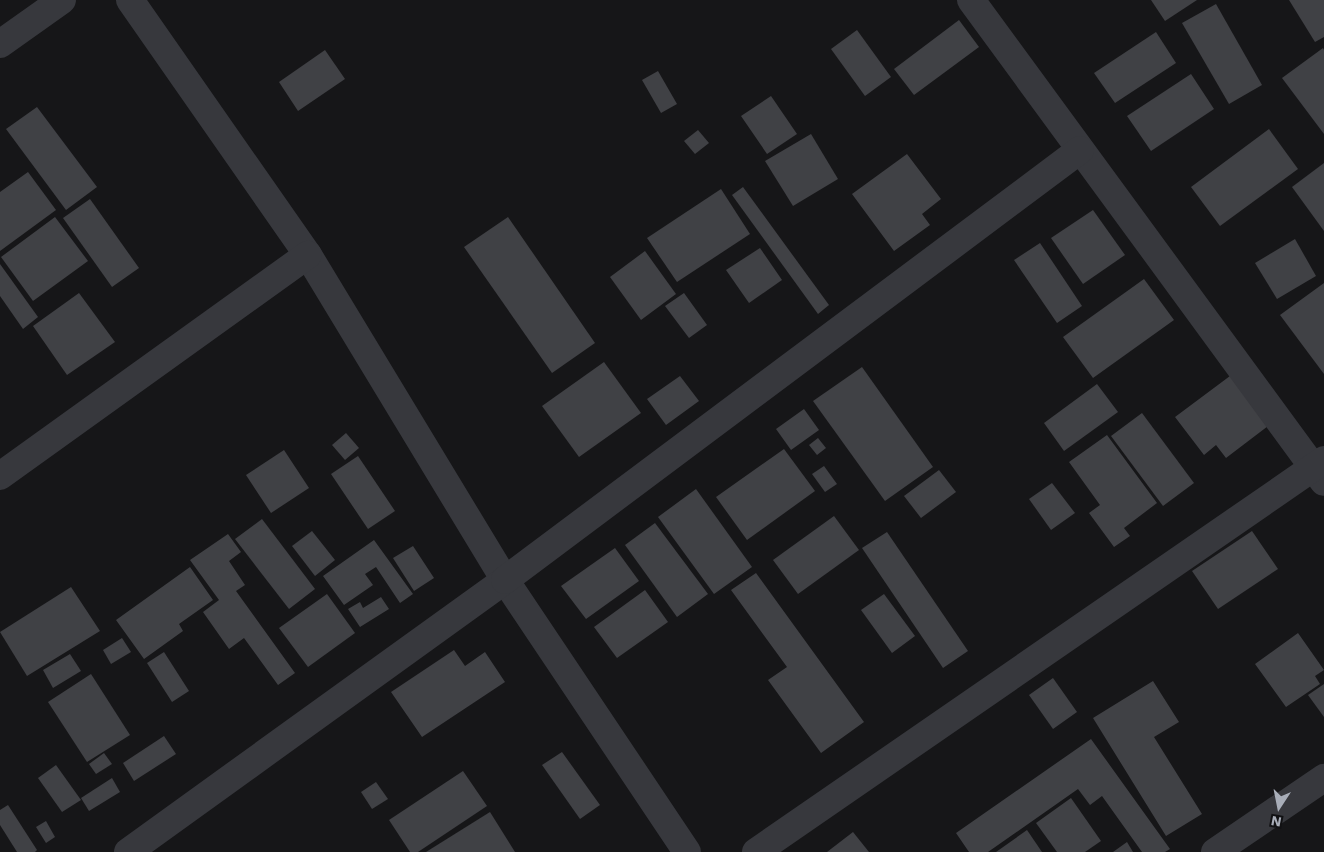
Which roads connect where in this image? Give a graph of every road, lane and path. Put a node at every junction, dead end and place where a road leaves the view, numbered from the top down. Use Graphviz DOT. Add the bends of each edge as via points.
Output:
graph roads {
  1 [pos="62,0"];
  2 [pos="130,0"];
  3 [pos="971,0"];
  4 [pos="0,44"];
  5 [pos="1080,150"];
  6 [pos="308,254"];
  7 [pos="1320,470"];
  8 [pos="0,476"];
  9 [pos="505,580"];
  10 [pos="1324,778"];
  11 [pos="128,852"];
  12 [pos="687,852"];
  13 [pos="756,852"];
  14 [pos="1215,852"];
  1 -- 4 [label="street"];
  2 -- 6 [label="street"];
  3 -- 5 [label="street"];
  5 -- 7 [label="street"];
  5 -- 9 [label="street"];
  6 -- 8 [label="street"];
  6 -- 9 [label="street"];
  7 -- 13 [label="street"];
  9 -- 11 [label="street"];
  9 -- 12 [label="street"];
  10 -- 14 [label="street"];
}
